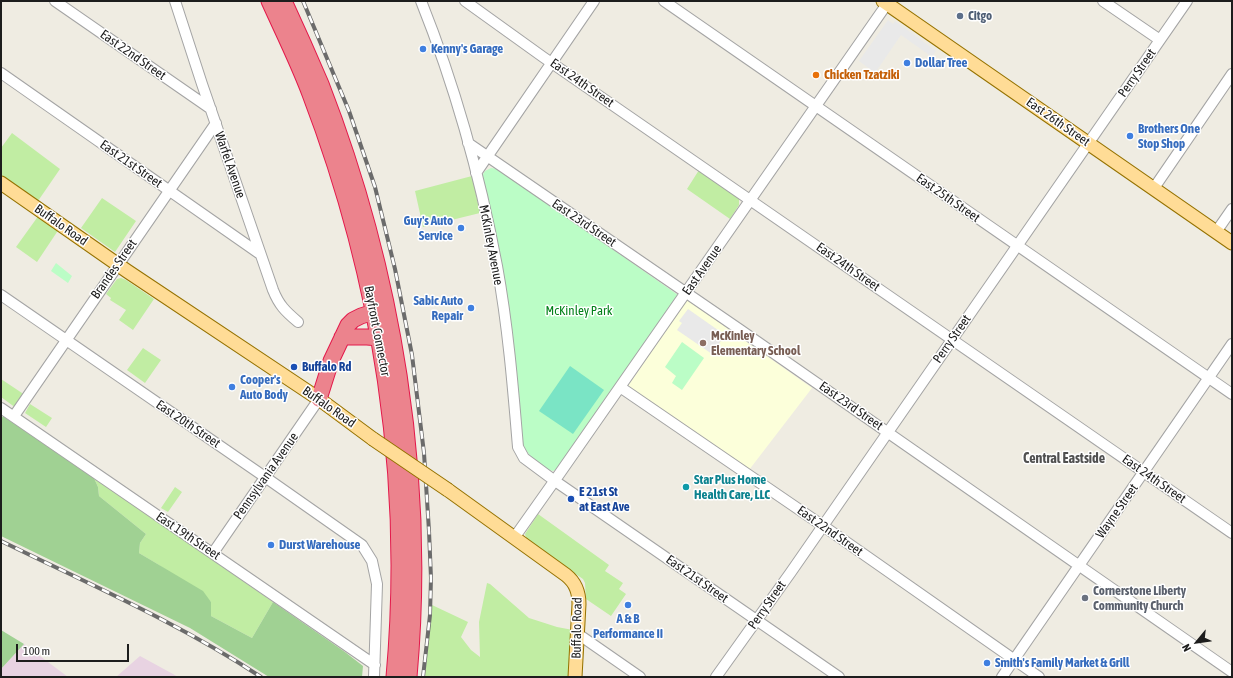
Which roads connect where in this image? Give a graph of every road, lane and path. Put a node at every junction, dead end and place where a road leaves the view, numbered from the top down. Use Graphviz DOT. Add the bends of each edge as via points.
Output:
graph roads {
  1 [pos="54,1"];
  2 [pos="176,1"];
  3 [pos="269,1"];
  4 [pos="284,1"];
  5 [pos="421,1"];
  6 [pos="465,1"];
  7 [pos="594,1"];
  8 [pos="664,1"];
  9 [pos="1103,1"];
  10 [pos="1187,1"];
  11 [pos="886,2"];
  12 [pos="1160,40"];
  13 [pos="552,62"];
  14 [pos="1,73"];
  15 [pos="1232,74"];
  16 [pos="816,106"];
  17 [pos="211,109"];
  18 [pos="216,123"];
  19 [pos="468,143"];
  20 [pos="1088,143"];
  21 [pos="487,156"];
  22 [pos="476,173"];
  23 [pos="1,183"];
  24 [pos="1154,188"];
  25 [pos="169,190"];
  26 [pos="750,200"];
  27 [pos="1232,210"];
  28 [pos="1216,232"];
  29 [pos="1232,242"];
  30 [pos="1017,246"];
  31 [pos="260,254"];
  32 [pos="118,264"];
  33 [pos="686,292"];
  34 [pos="1,295"];
  35 [pos="380,310"];
  36 [pos="298,322"];
  37 [pos="342,338"];
  38 [pos="379,338"];
  39 [pos="952,339"];
  40 [pos="66,340"];
  41 [pos="1232,344"];
  42 [pos="1209,378"];
  43 [pos="620,387"];
  44 [pos="1232,394"];
  45 [pos="319,399"];
  46 [pos="1,408"];
  47 [pos="14,416"];
  48 [pos="888,432"];
  49 [pos="1144,472"];
  50 [pos="266,477"];
  51 [pos="555,480"];
  52 [pos="822,526"];
  53 [pos="1232,533"];
  54 [pos="514,538"];
  55 [pos="213,553"];
  56 [pos="1079,566"];
  57 [pos="757,620"];
  58 [pos="578,634"];
  59 [pos="1014,659"];
  60 [pos="375,666"];
  61 [pos="1232,672"];
  62 [pos="374,677"];
  63 [pos="394,677"];
  64 [pos="409,677"];
  65 [pos="575,677"];
  66 [pos="640,677"];
  67 [pos="716,677"];
  68 [pos="839,677"];
  69 [pos="1002,677"];
  70 [pos="1039,677"];
  1 -- 17 [label="street, East 22nd Street"];
  2 -- 17 [label="street, Warfel Avenue"];
  3 -- 35 [label="highway, Bayfront Connector" via="310,93"];
  4 -- 35 [label="highway, Bayfront Connector" via="321,84 354,179 376,257"];
  5 -- 19 [label="street, McKinley Avenue" via="445,66"];
  6 -- 13 [label="street, East 24th Street"];
  7 -- 13 [label="street"];
  8 -- 16 [label="street, East 25th Street"];
  9 -- 12 [label="street"];
  10 -- 12 [label="street, Perry Street"];
  11 -- 16 [label="street, East Avenue"];
  11 -- 20 [label="main road, East 26th Street"];
  12 -- 20 [label="street, Perry Street"];
  13 -- 21 [label="street"];
  13 -- 26 [label="street, East 24th Street"];
  14 -- 25 [label="street, East 21st Street"];
  15 -- 24 [label="street"];
  16 -- 26 [label="street, East Avenue"];
  16 -- 30 [label="street, East 25th Street"];
  17 -- 18 [label="street, Warfel Avenue"];
  18 -- 25 [label="street, Brandes Street"];
  18 -- 31 [label="street, Warfel Avenue"];
  19 -- 21 [label="street, East 23rd Street"];
  19 -- 22 [label="street, McKinley Avenue"];
  20 -- 24 [label="main road, East 26th Street"];
  20 -- 30 [label="street, Perry Street"];
  21 -- 22 [label="street"];
  21 -- 33 [label="street, East 23rd Street"];
  22 -- 51 [label="street, McKinley Avenue" via="501,294 519,450 524,458"];
  23 -- 32 [label="main road, Buffalo Road"];
  24 -- 28 [label="main road, East 26th Street"];
  25 -- 31 [label="street, East 21st Street"];
  25 -- 32 [label="street, Brandes Street"];
  26 -- 33 [label="street, East Avenue"];
  26 -- 39 [label="street, East 24th Street"];
  27 -- 28 [label="street"];
  28 -- 29 [label="main road, East 26th Street"];
  30 -- 39 [label="street, Perry Street"];
  30 -- 42 [label="street, East 25th Street"];
  31 -- 36 [label="street, Warfel Avenue" via="278,302"];
  32 -- 40 [label="street, Brandes Street"];
  32 -- 45 [label="main road, Buffalo Road"];
  33 -- 43 [label="street, East Avenue"];
  33 -- 48 [label="street, East 23rd Street"];
  34 -- 40 [label="street, East 20th Street"];
  35 -- 37 [label="highway" via="353,320"];
  35 -- 38 [label="highway, Bayfront Connector"];
  35 -- 64 [label="highway, Bayfront Connector" via="402,393 411,489 413,600"];
  37 -- 38 [label="highway"];
  37 -- 45 [label="highway" via="331,361"];
  38 -- 63 [label="highway, Bayfront Connector" via="394,441 397,492 400,580"];
  39 -- 48 [label="street, Perry Street"];
  39 -- 49 [label="street, East 24th Street"];
  40 -- 47 [label="street, Brandes Street"];
  40 -- 50 [label="street, East 20th Street"];
  41 -- 42 [label="street, Wayne Street"];
  42 -- 44 [label="street, East 25th Street"];
  42 -- 49 [label="street, Wayne Street"];
  43 -- 51 [label="street, East Avenue"];
  43 -- 52 [label="street, East 22nd Street"];
  45 -- 50 [label="street, Pennsylvania Avenue"];
  45 -- 54 [label="main road, Buffalo Road, bridge"];
  46 -- 47 [label="street, East 19th Street"];
  47 -- 55 [label="street, East 19th Street"];
  48 -- 52 [label="street, Perry Street"];
  48 -- 56 [label="street, East 23rd Street"];
  49 -- 53 [label="street, East 24th Street"];
  49 -- 56 [label="street, Wayne Street"];
  50 -- 55 [label="street, Pennsylvania Avenue"];
  50 -- 60 [label="street, East 20th Street" via="357,541 370,557 377,584"];
  51 -- 54 [label="street, East Avenue"];
  51 -- 57 [label="street, East 21st Street"];
  52 -- 57 [label="street, Perry Street"];
  52 -- 59 [label="street, East 22nd Street"];
  54 -- 58 [label="main road, Buffalo Road" via="566,575 574,584 579,600"];
  55 -- 60 [label="street, East 19th Street"];
  56 -- 59 [label="street, Wayne Street"];
  56 -- 61 [label="street, East 23rd Street"];
  57 -- 67 [label="street, Perry Street"];
  57 -- 68 [label="street, East 21st Street"];
  58 -- 65 [label="main road, Buffalo Road"];
  58 -- 66 [label="street"];
  59 -- 69 [label="street, Wayne Street"];
  59 -- 70 [label="street, East 22nd Street"];
  60 -- 62 [label="street"];
}
